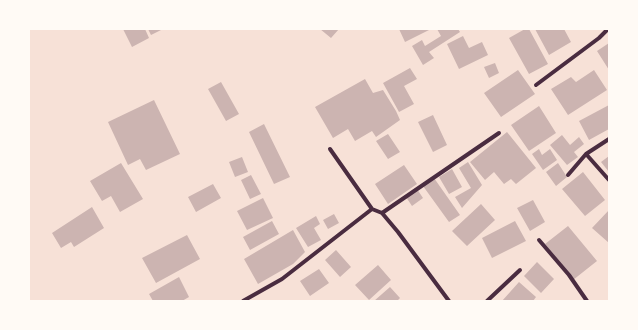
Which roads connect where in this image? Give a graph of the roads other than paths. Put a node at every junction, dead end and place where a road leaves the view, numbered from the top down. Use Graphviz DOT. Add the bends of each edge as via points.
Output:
graph roads {
  1 [pos="608,29"];
  2 [pos="536,85"];
  3 [pos="499,133"];
  4 [pos="609,139"];
  5 [pos="330,149"];
  6 [pos="586,154"];
  7 [pos="568,175"];
  8 [pos="609,180"];
  9 [pos="372,209"];
  10 [pos="382,213"];
  11 [pos="539,240"];
  12 [pos="520,270"];
  13 [pos="244,301"];
  14 [pos="449,301"];
  15 [pos="487,301"];
  16 [pos="587,301"];
  1 -- 2 [label="street"];
  3 -- 10 [label="street"];
  4 -- 6 [label="street"];
  5 -- 9 [label="street"];
  6 -- 7 [label="street"];
  6 -- 8 [label="street"];
  9 -- 10 [label="street"];
  9 -- 13 [label="street" via="282,279"];
  10 -- 14 [label="street"];
  11 -- 16 [label="street" via="569,274"];
  12 -- 15 [label="street"];
}
